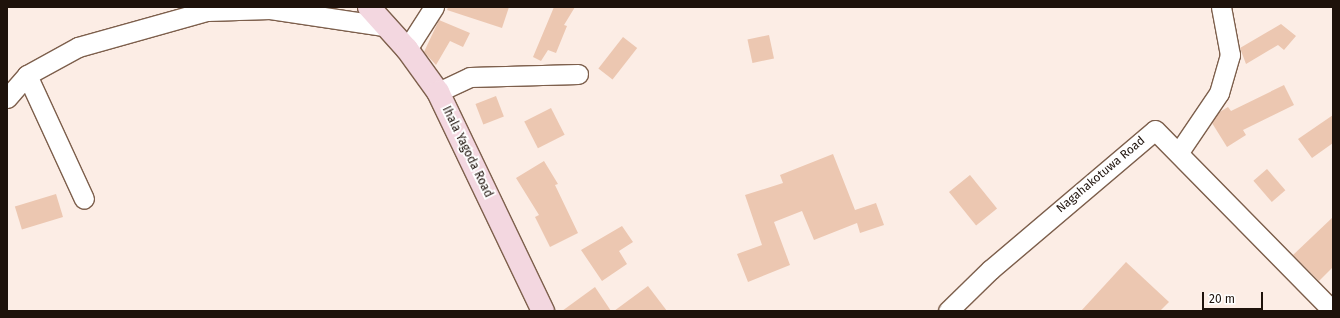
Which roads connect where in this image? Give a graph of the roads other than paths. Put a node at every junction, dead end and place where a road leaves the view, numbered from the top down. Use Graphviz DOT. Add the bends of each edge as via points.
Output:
graph roads {
  1 [pos="369,7"];
  2 [pos="434,7"];
  3 [pos="1220,7"];
  4 [pos="384,26"];
  5 [pos="407,49"];
  6 [pos="578,74"];
  7 [pos="27,75"];
  8 [pos="438,92"];
  9 [pos="7,98"];
  10 [pos="1179,152"];
  11 [pos="84,199"];
  12 [pos="543,311"];
  13 [pos="948,311"];
  14 [pos="1333,311"];
  1 -- 4 [label="street, Ihala Yagoda Road"];
  2 -- 5 [label="street"];
  3 -- 10 [label="street" via="1230,55 1219,93"];
  4 -- 5 [label="street, Ihala Yagoda Road"];
  4 -- 7 [label="street" via="270,8 207,11 78,47"];
  5 -- 8 [label="street, Ihala Yagoda Road"];
  6 -- 8 [label="street" via="470,78"];
  7 -- 9 [label="street"];
  7 -- 11 [label="street"];
  8 -- 12 [label="street, Ihala Yagoda Road"];
  10 -- 13 [label="street, Nagahakotuwa Road" via="1155,130 990,270"];
  10 -- 14 [label="street, Nagahakotuwa Road"];
}
